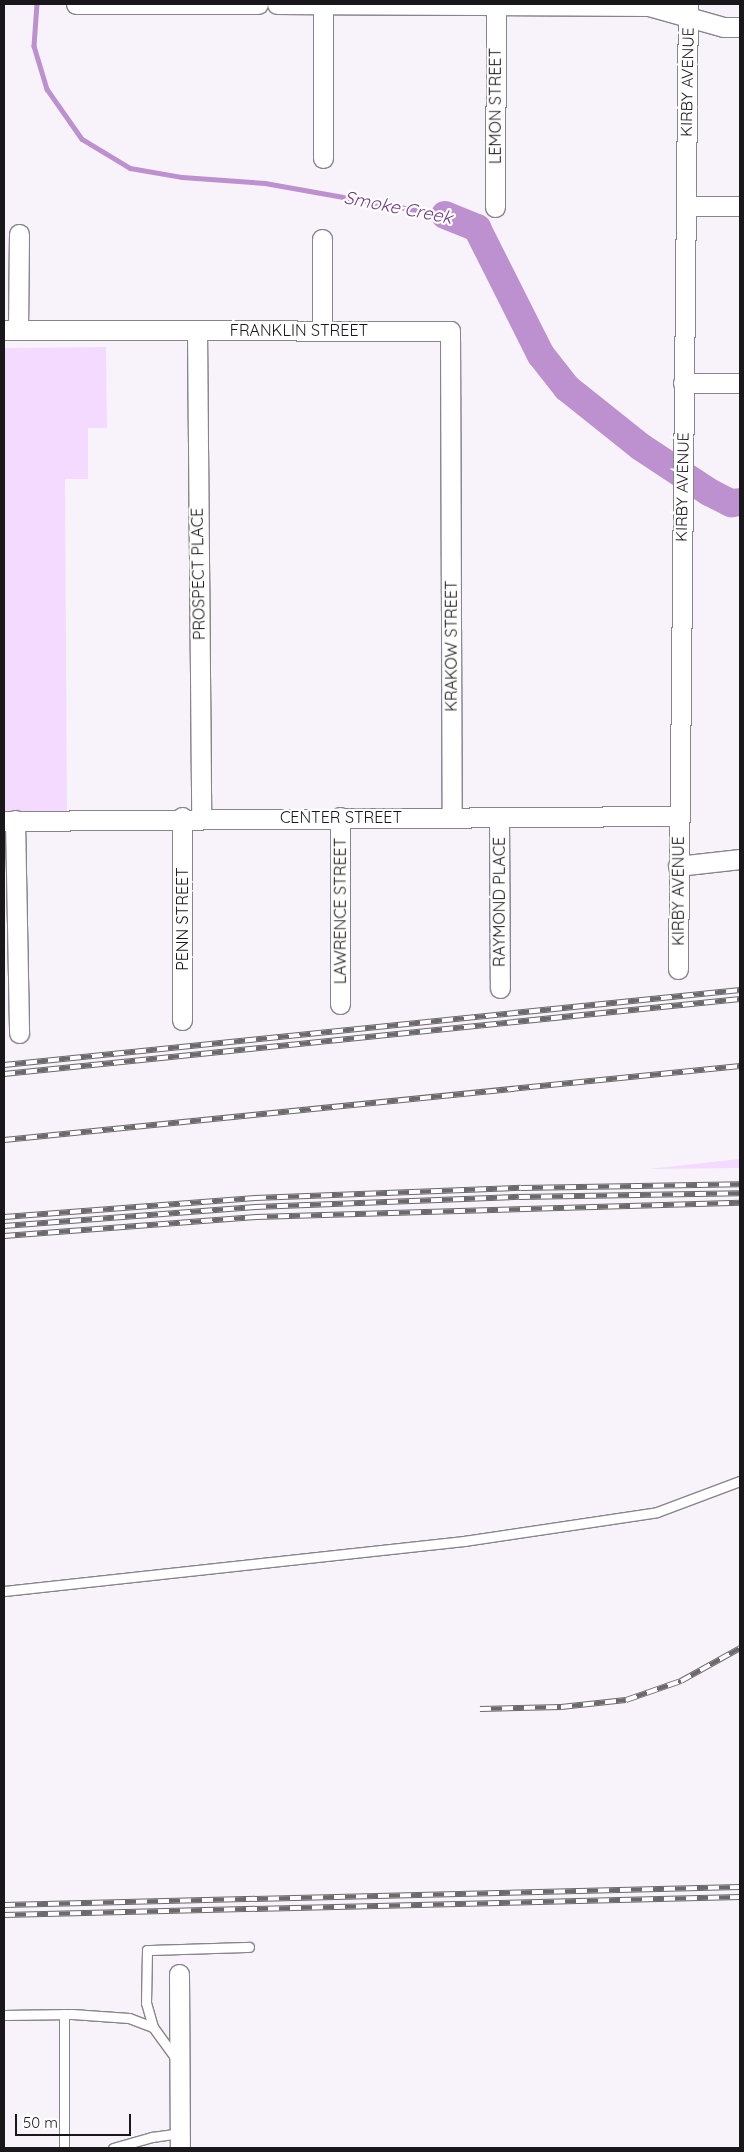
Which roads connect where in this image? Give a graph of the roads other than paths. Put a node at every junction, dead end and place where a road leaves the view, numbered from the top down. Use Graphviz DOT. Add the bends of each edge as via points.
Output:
graph roads {
  1 [pos="76,4"];
  2 [pos="258,4"];
  3 [pos="277,4"];
  4 [pos="323,4"];
  5 [pos="502,5"];
  6 [pos="688,11"];
  7 [pos="740,27"];
  8 [pos="323,158"];
  9 [pos="686,206"];
  10 [pos="740,206"];
  11 [pos="495,207"];
  12 [pos="19,234"];
  13 [pos="322,239"];
  14 [pos="11,330"];
  15 [pos="197,330"];
  16 [pos="322,330"];
  17 [pos="683,383"];
  18 [pos="740,383"];
  19 [pos="450,475"];
  20 [pos="678,816"];
  21 [pos="182,817"];
  22 [pos="340,817"];
  23 [pos="452,817"];
  24 [pos="499,817"];
  25 [pos="200,818"];
  26 [pos="9,821"];
  27 [pos="740,859"];
  28 [pos="678,866"];
  29 [pos="678,969"];
  30 [pos="500,988"];
  31 [pos="340,1004"];
  32 [pos="182,1020"];
  33 [pos="19,1034"];
  34 [pos="740,1481"];
  35 [pos="4,1591"];
  36 [pos="249,1947"];
  37 [pos="179,1974"];
  38 [pos="64,2014"];
  39 [pos="4,2015"];
  40 [pos="153,2027"];
  41 [pos="179,2063"];
  42 [pos="180,2141"];
  43 [pos="64,2148"];
  44 [pos="113,2148"];
  1 -- 2 [label="street"];
  3 -- 4 [label="street"];
  4 -- 5 [label="street"];
  4 -- 8 [label="street"];
  5 -- 6 [label="street" via="649,6"];
  5 -- 11 [label="street, LEMON STREET"];
  6 -- 7 [label="street" via="723,27"];
  6 -- 9 [label="street, KIRBY AVENUE"];
  9 -- 10 [label="street"];
  9 -- 17 [label="street, KIRBY AVENUE"];
  12 -- 14 [label="street"];
  13 -- 16 [label="street"];
  14 -- 15 [label="street, FRANKLIN STREET"];
  15 -- 16 [label="street, FRANKLIN STREET"];
  15 -- 25 [label="street, PROSPECT PLACE"];
  16 -- 19 [label="street, FRANKLIN STREET" via="450,331"];
  17 -- 18 [label="street"];
  17 -- 20 [label="street, KIRBY AVENUE" via="681,812"];
  19 -- 23 [label="street, KRAKOW STREET"];
  20 -- 24 [label="street, CENTER STREET"];
  20 -- 28 [label="street, KIRBY AVENUE"];
  21 -- 25 [label="street, CENTER STREET"];
  21 -- 26 [label="street, CENTER STREET"];
  21 -- 32 [label="street, PENN STREET"];
  22 -- 23 [label="street, CENTER STREET"];
  22 -- 25 [label="street, CENTER STREET"];
  22 -- 31 [label="street, LAWRENCE STREET"];
  23 -- 24 [label="street, CENTER STREET"];
  24 -- 30 [label="street, RAYMOND PLACE"];
  26 -- 33 [label="street"];
  27 -- 28 [label="street"];
  28 -- 29 [label="street, KIRBY AVENUE"];
  34 -- 35 [label="lane" via="657,1512 464,1542"];
  36 -- 40 [label="lane" via="147,1950 146,2003"];
  37 -- 41 [label="street"];
  38 -- 39 [label="lane"];
  38 -- 40 [label="lane" via="129,2018"];
  38 -- 43 [label="lane"];
  40 -- 41 [label="lane"];
  41 -- 42 [label="street"];
  42 -- 44 [label="lane" via="152,2137"];
}
